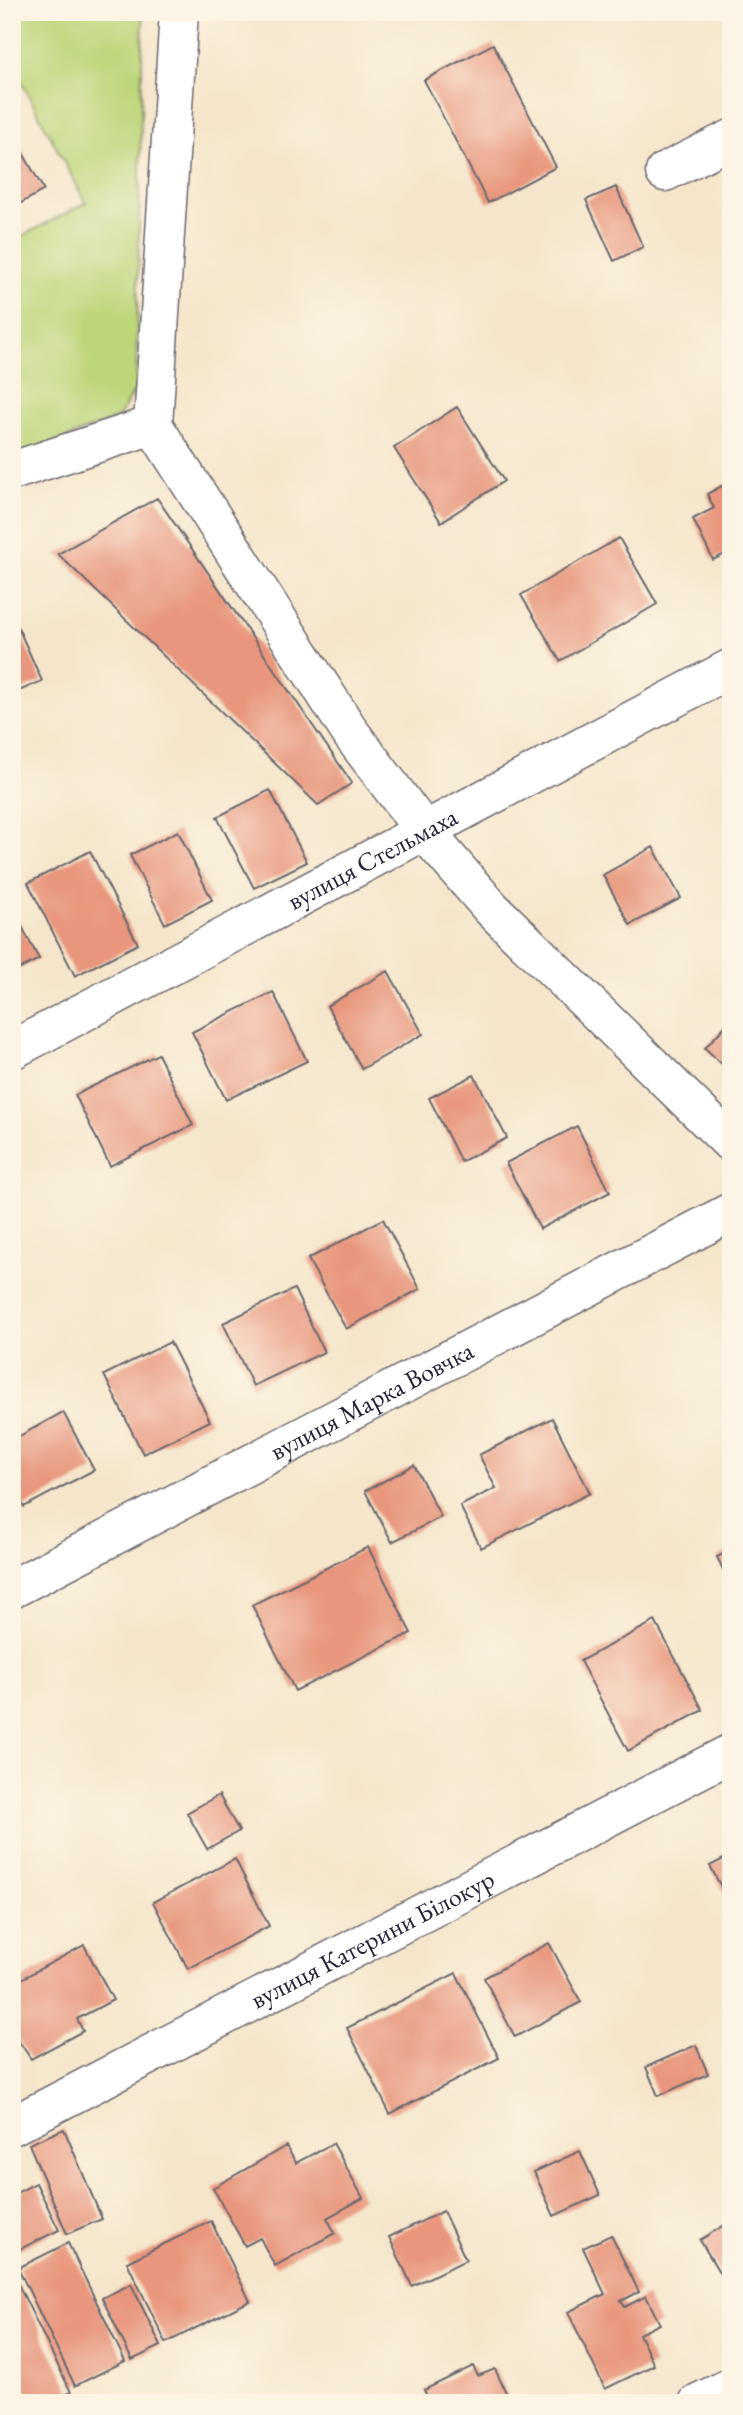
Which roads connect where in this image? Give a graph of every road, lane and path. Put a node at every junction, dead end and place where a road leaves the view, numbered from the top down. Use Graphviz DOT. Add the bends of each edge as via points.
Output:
graph roads {
  1 [pos="179,12"];
  2 [pos="731,139"];
  3 [pos="665,172"];
  4 [pos="153,425"];
  5 [pos="12,471"];
  6 [pos="731,668"];
  7 [pos="425,832"];
  8 [pos="12,1050"];
  9 [pos="731,1143"];
  10 [pos="731,1212"];
  11 [pos="12,1589"];
  12 [pos="731,1753"];
  13 [pos="12,2126"];
  14 [pos="731,2387"];
  15 [pos="698,2403"];
  1 -- 4 [label="street"];
  2 -- 3 [label="street"];
  4 -- 5 [label="street"];
  4 -- 7 [label="street" via="352,735"];
  6 -- 7 [label="street, вулиця Стельмаха"];
  7 -- 8 [label="street, вулиця Стельмаха"];
  7 -- 9 [label="street" via="491,908"];
  10 -- 11 [label="street, вулиця Марка Вовчка"];
  12 -- 13 [label="street, вулиця Катерини Білокур"];
  14 -- 15 [label="street"];
}
